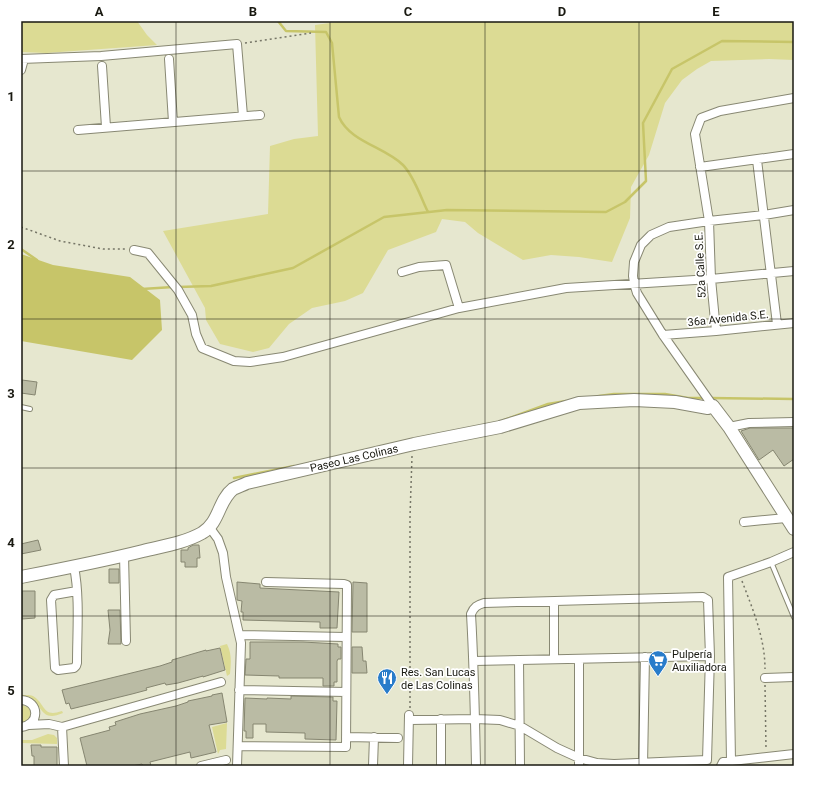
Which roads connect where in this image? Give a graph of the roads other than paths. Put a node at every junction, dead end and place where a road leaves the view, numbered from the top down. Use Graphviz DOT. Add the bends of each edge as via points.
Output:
graph roads {
  1 [pos="23,59"];
  2 [pos="169,59"];
  3 [pos="102,66"];
  4 [pos="21,70"];
  5 [pos="794,98"];
  6 [pos="260,115"];
  7 [pos="243,116"];
  8 [pos="173,122"];
  9 [pos="106,127"];
  10 [pos="78,130"];
  11 [pos="794,154"];
  12 [pos="756,160"];
  13 [pos="700,167"];
  14 [pos="794,210"];
  15 [pos="764,215"];
  16 [pos="709,221"];
  17 [pos="134,250"];
  18 [pos="794,271"];
  19 [pos="402,272"];
  20 [pos="771,274"];
  21 [pos="711,279"];
  22 [pos="634,284"];
  23 [pos="459,308"];
  24 [pos="794,323"];
  25 [pos="777,324"];
  26 [pos="716,331"];
  27 [pos="663,335"];
  28 [pos="712,404"];
  29 [pos="21,407"];
  30 [pos="30,409"];
  31 [pos="793,423"];
  32 [pos="729,427"];
  33 [pos="786,518"];
  34 [pos="744,522"];
  35 [pos="210,528"];
  36 [pos="794,529"];
  37 [pos="794,552"];
  38 [pos="124,555"];
  39 [pos="771,562"];
  40 [pos="74,566"];
  41 [pos="21,577"];
  42 [pos="266,582"];
  43 [pos="77,591"];
  44 [pos="554,602"];
  45 [pos="794,617"];
  46 [pos="240,635"];
  47 [pos="346,637"];
  48 [pos="126,640"];
  49 [pos="710,656"];
  50 [pos="645,657"];
  51 [pos="554,659"];
  52 [pos="579,659"];
  53 [pos="519,660"];
  54 [pos="474,661"];
  55 [pos="794,677"];
  56 [pos="765,678"];
  57 [pos="221,682"];
  58 [pos="239,690"];
  59 [pos="346,692"];
  60 [pos="21,700"];
  61 [pos="35,712"];
  62 [pos="441,719"];
  63 [pos="475,719"];
  64 [pos="49,724"];
  65 [pos="25,726"];
  66 [pos="520,726"];
  67 [pos="62,727"];
  68 [pos="346,737"];
  69 [pos="374,738"];
  70 [pos="398,738"];
  71 [pos="238,746"];
  72 [pos="794,754"];
  73 [pos="226,760"];
  74 [pos="706,760"];
  75 [pos="731,761"];
  76 [pos="579,762"];
  77 [pos="721,764"];
  78 [pos="643,765"];
  79 [pos="64,766"];
  80 [pos="201,766"];
  81 [pos="237,766"];
  82 [pos="373,766"];
  83 [pos="408,766"];
  84 [pos="441,766"];
  85 [pos="476,766"];
  86 [pos="520,766"];
  1 -- 4 [label="street"];
  1 -- 7 [label="street" via="139,53 237,44"];
  2 -- 8 [label="street"];
  3 -- 9 [label="street"];
  5 -- 13 [label="street, 52a Calle S.E." via="701,118 695,134"];
  6 -- 7 [label="street"];
  7 -- 8 [label="street"];
  8 -- 9 [label="street"];
  9 -- 10 [label="street"];
  11 -- 12 [label="street"];
  12 -- 13 [label="street"];
  12 -- 15 [label="street"];
  13 -- 16 [label="street, 52a Calle S.E."];
  14 -- 15 [label="street"];
  15 -- 16 [label="street"];
  15 -- 20 [label="street"];
  16 -- 21 [label="street, 52a Calle S.E."];
  16 -- 22 [label="street" via="669,227 652,235 641,245 634,262"];
  17 -- 23 [label="street" via="148,253 178,290 192,315 202,348 234,361 250,362 283,357"];
  18 -- 20 [label="street"];
  19 -- 23 [label="street" via="446,265"];
  20 -- 21 [label="street"];
  20 -- 25 [label="street"];
  21 -- 22 [label="street"];
  21 -- 26 [label="street, 52a Calle S.E."];
  22 -- 23 [label="street" via="566,288"];
  22 -- 27 [label="street"];
  24 -- 25 [label="street, 36a Avenida S.E."];
  25 -- 26 [label="street, 36a Avenida S.E."];
  26 -- 27 [label="street, 36a Avenida S.E."];
  27 -- 28 [label="street"];
  28 -- 32 [label="street"];
  28 -- 35 [label="street, Paseo Las Colinas" via="708,408 675,402 634,400 579,403 500,427 247,483 234,489 226,497"];
  29 -- 30 [label="lane"];
  31 -- 32 [label="street" via="749,423"];
  32 -- 33 [label="street"];
  33 -- 34 [label="street"];
  33 -- 36 [label="street"];
  35 -- 38 [label="street" via="182,541"];
  35 -- 46 [label="street" via="218,538 224,553 226,577"];
  37 -- 39 [label="street"];
  38 -- 40 [label="street"];
  38 -- 48 [label="street"];
  39 -- 45 [label="lane"];
  39 -- 75 [label="street" via="728,577"];
  40 -- 41 [label="street"];
  40 -- 43 [label="street"];
  42 -- 47 [label="street" via="347,585"];
  43 -- 43 [label="street" via="77,663 74,668 58,670 55,668 51,600 54,595"];
  44 -- 49 [label="street" via="706,598 709,603"];
  44 -- 51 [label="street"];
  44 -- 54 [label="street" via="478,604 471,614"];
  46 -- 47 [label="street"];
  46 -- 58 [label="street" via="242,643"];
  47 -- 59 [label="street"];
  49 -- 50 [label="street"];
  49 -- 74 [label="street"];
  50 -- 52 [label="street"];
  50 -- 78 [label="street"];
  51 -- 52 [label="street"];
  51 -- 53 [label="street"];
  52 -- 76 [label="street"];
  53 -- 54 [label="street"];
  53 -- 66 [label="street"];
  54 -- 63 [label="street"];
  55 -- 56 [label="street"];
  57 -- 67 [label="street"];
  58 -- 59 [label="street"];
  58 -- 71 [label="street"];
  59 -- 68 [label="street"];
  60 -- 61 [label="street" via="32,704"];
  61 -- 64 [label="street"];
  61 -- 65 [label="street" via="34,719"];
  62 -- 63 [label="street"];
  62 -- 83 [label="street" via="410,718"];
  62 -- 84 [label="street"];
  63 -- 66 [label="street" via="500,720"];
  63 -- 85 [label="street"];
  64 -- 65 [label="street"];
  64 -- 67 [label="street"];
  66 -- 76 [label="street"];
  66 -- 86 [label="street"];
  67 -- 79 [label="street"];
  68 -- 69 [label="street"];
  68 -- 71 [label="street" via="346,747"];
  69 -- 70 [label="street"];
  69 -- 82 [label="street"];
  71 -- 81 [label="street"];
  72 -- 75 [label="street"];
  73 -- 80 [label="street"];
  74 -- 77 [label="street"];
  74 -- 78 [label="street"];
  75 -- 77 [label="street"];
  76 -- 78 [label="street"];
}
